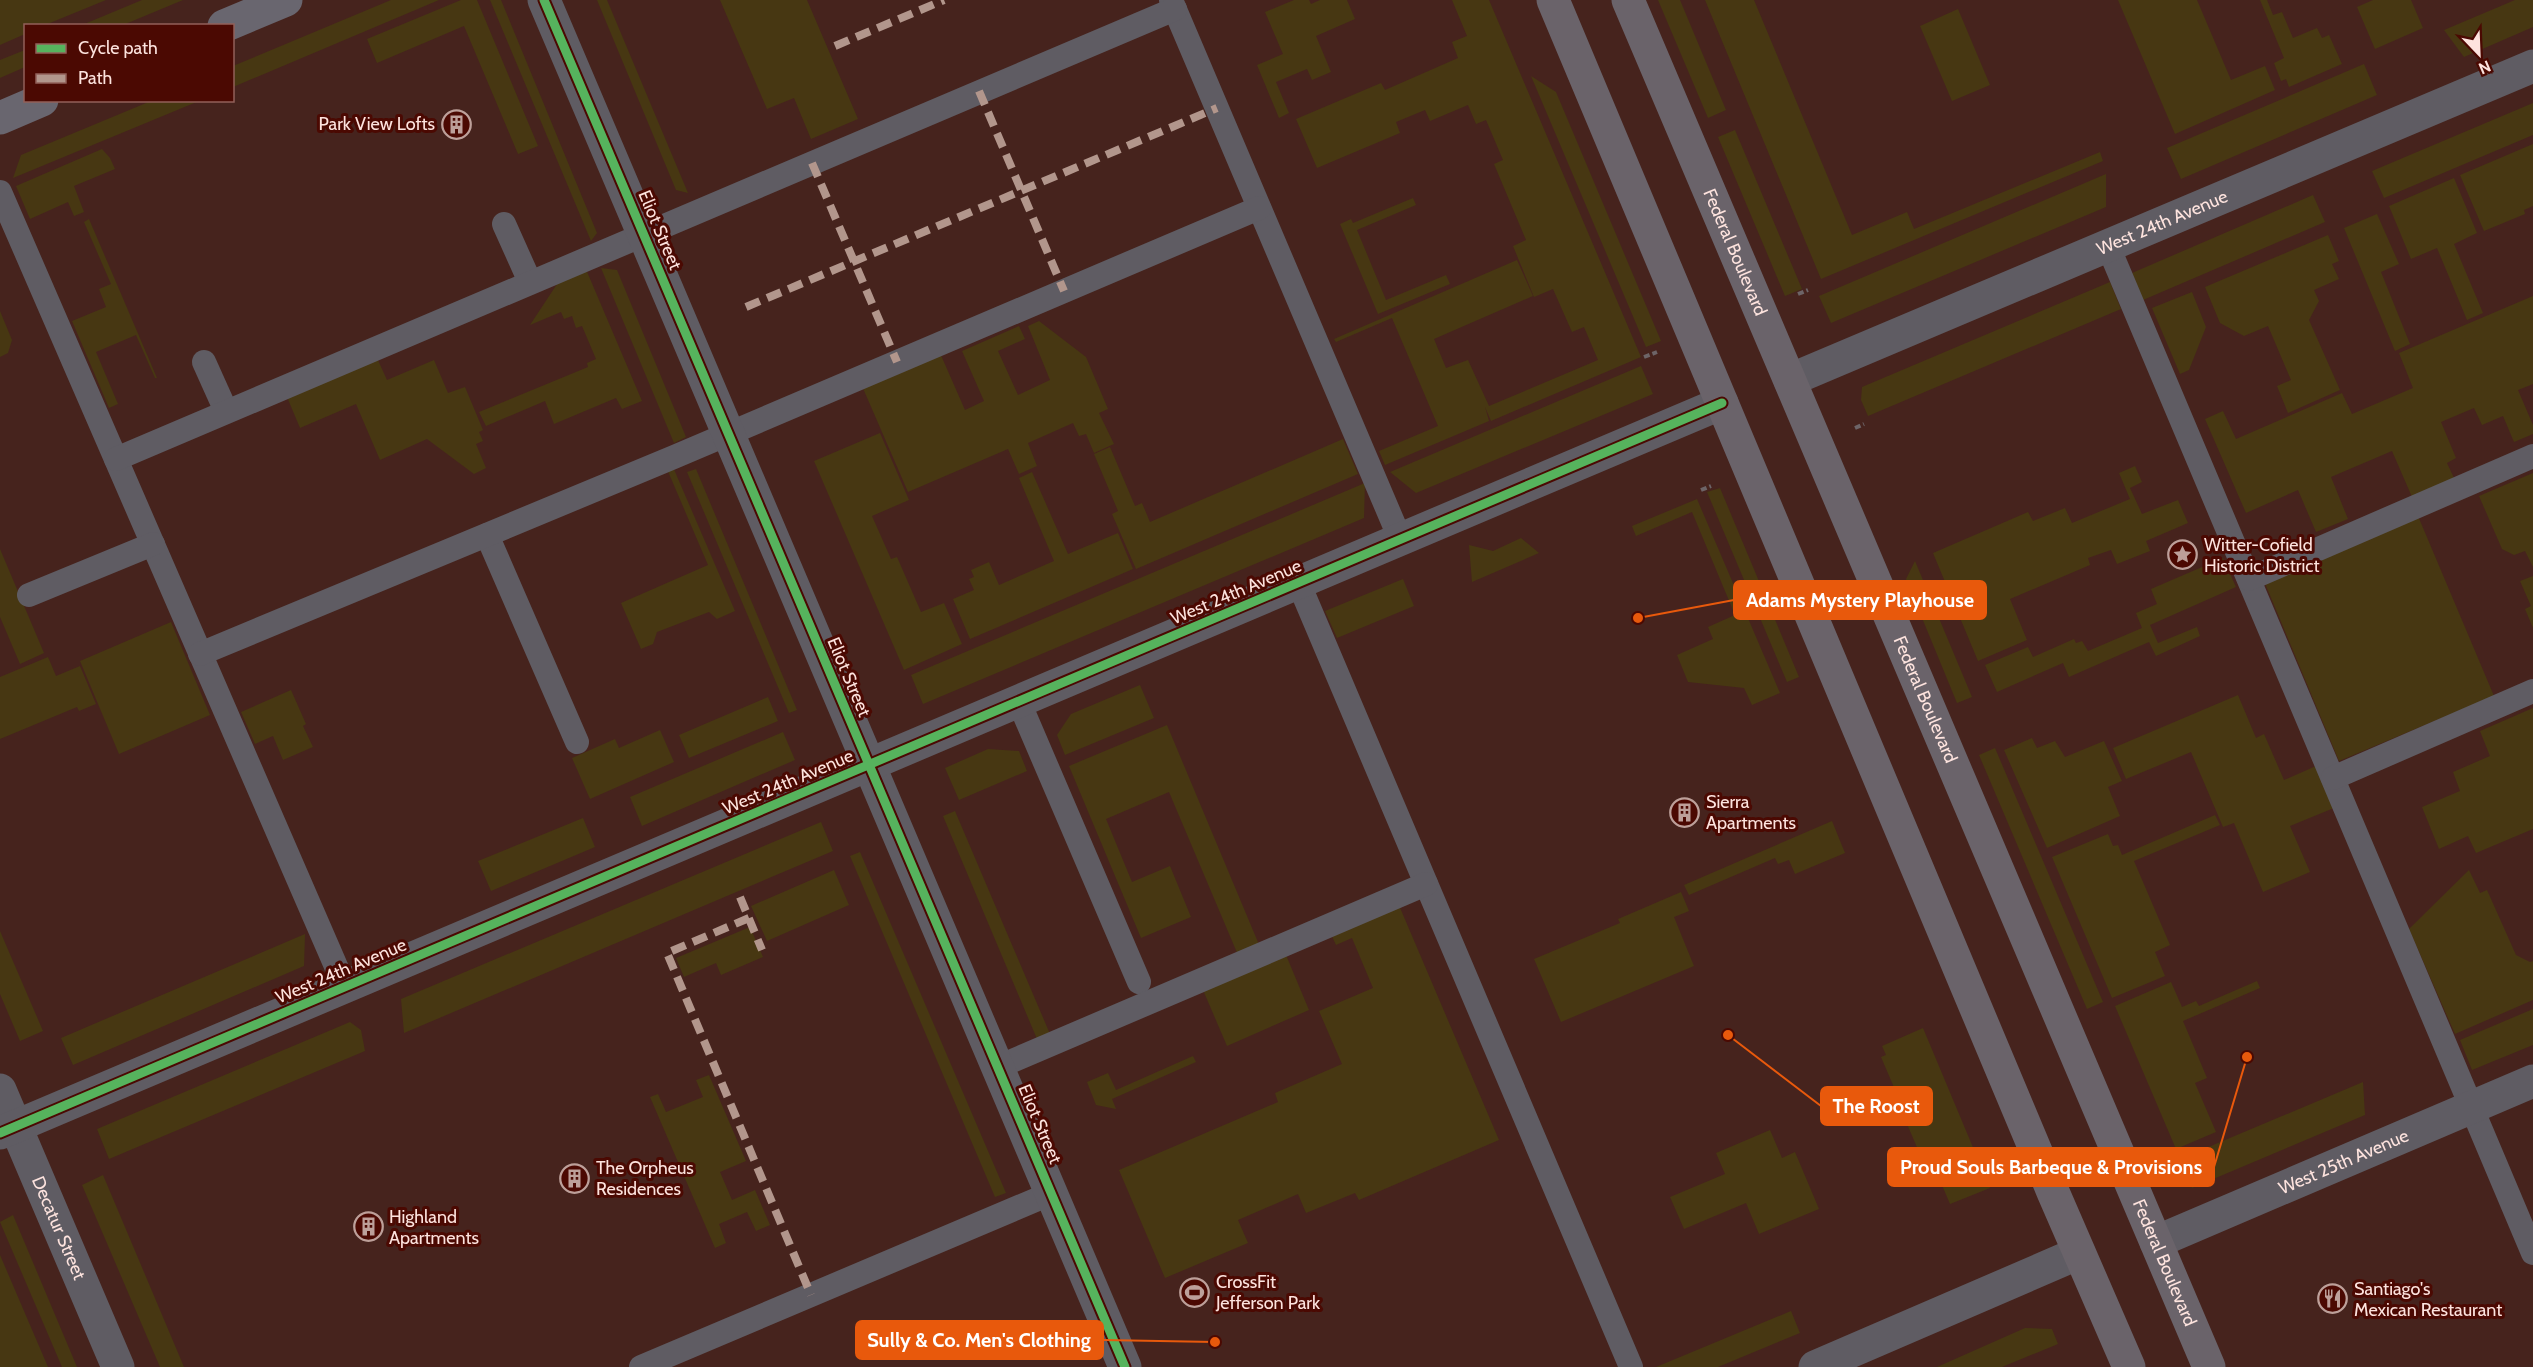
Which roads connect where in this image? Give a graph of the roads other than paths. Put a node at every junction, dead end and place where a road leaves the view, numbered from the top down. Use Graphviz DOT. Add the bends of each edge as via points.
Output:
graph roads {
  1 [pos="286,0"];
  2 [pos="544,0"];
  3 [pos="1553,0"];
  4 [pos="1628,0"];
  5 [pos="1173,4"];
  6 [pos="229,24"];
  7 [pos="2533,66"];
  8 [pos="37,102"];
  9 [pos="0,118"];
  10 [pos="0,192"];
  11 [pos="1259,208"];
  12 [pos="504,224"];
  13 [pos="644,234"];
  14 [pos="2108,246"];
  15 [pos="530,282"];
  16 [pos="204,362"];
  17 [pos="1790,380"];
  18 [pos="1722,403"];
  19 [pos="226,411"];
  20 [pos="728,434"];
  21 [pos="2533,456"];
  22 [pos="116,459"];
  23 [pos="487,535"];
  24 [pos="1401,541"];
  25 [pos="153,544"];
  26 [pos="2249,579"];
  27 [pos="1299,584"];
  28 [pos="29,595"];
  29 [pos="200,654"];
  30 [pos="2533,692"];
  31 [pos="1019,702"];
  32 [pos="577,742"];
  33 [pos="870,765"];
  34 [pos="2333,778"];
  35 [pos="1426,884"];
  36 [pos="1139,982"];
  37 [pos="345,987"];
  38 [pos="998,1067"];
  39 [pos="2533,1081"];
  40 [pos="0,1090"];
  41 [pos="2472,1107"];
  42 [pos="8,1129"];
  43 [pos="1052,1193"];
  44 [pos="2156,1242"];
  45 [pos="2079,1253"];
  46 [pos="2533,1253"];
  47 [pos="118,1367"];
  48 [pos="641,1367"];
  49 [pos="1125,1367"];
  50 [pos="1630,1367"];
  51 [pos="1815,1367"];
  52 [pos="2129,1367"];
  53 [pos="2209,1367"];
  1 -- 6 [label="street"];
  2 -- 13 [label="street, Eliot Street"];
  3 -- 18 [label="main road"];
  4 -- 17 [label="main road, Federal Boulevard"];
  5 -- 11 [label="lane"];
  5 -- 13 [label="lane"];
  7 -- 14 [label="street, West 24th Avenue"];
  8 -- 9 [label="street"];
  10 -- 22 [label="lane"];
  11 -- 20 [label="lane"];
  11 -- 24 [label="lane"];
  12 -- 15 [label="lane"];
  13 -- 15 [label="lane"];
  13 -- 20 [label="street, Eliot Street"];
  14 -- 17 [label="street, West 24th Avenue"];
  14 -- 26 [label="lane"];
  15 -- 19 [label="lane"];
  16 -- 19 [label="lane"];
  17 -- 44 [label="main road, Federal Boulevard"];
  18 -- 24 [label="street, West 24th Avenue"];
  18 -- 45 [label="main road"];
  19 -- 22 [label="lane"];
  20 -- 23 [label="lane"];
  20 -- 33 [label="street, Eliot Street"];
  21 -- 26 [label="lane"];
  22 -- 25 [label="lane"];
  23 -- 29 [label="lane"];
  23 -- 32 [label="lane"];
  24 -- 27 [label="street, West 24th Avenue"];
  25 -- 28 [label="lane"];
  25 -- 29 [label="lane"];
  26 -- 34 [label="lane"];
  27 -- 31 [label="street, West 24th Avenue"];
  27 -- 35 [label="lane"];
  29 -- 37 [label="lane"];
  30 -- 34 [label="lane"];
  31 -- 33 [label="street, West 24th Avenue"];
  31 -- 36 [label="lane"];
  33 -- 37 [label="street, West 24th Avenue"];
  33 -- 38 [label="street, Eliot Street"];
  34 -- 41 [label="lane"];
  35 -- 38 [label="lane"];
  35 -- 50 [label="lane"];
  37 -- 42 [label="street, West 24th Avenue"];
  38 -- 43 [label="street, Eliot Street"];
  39 -- 41 [label="street, West 25th Avenue"];
  40 -- 42 [label="street, Decatur Street"];
  41 -- 44 [label="street, West 25th Avenue"];
  41 -- 46 [label="lane"];
  42 -- 47 [label="street, Decatur Street"];
  43 -- 48 [label="lane"];
  43 -- 49 [label="street, Eliot Street"];
  44 -- 53 [label="main road, Federal Boulevard"];
  45 -- 51 [label="street"];
  45 -- 52 [label="main road"];
}
